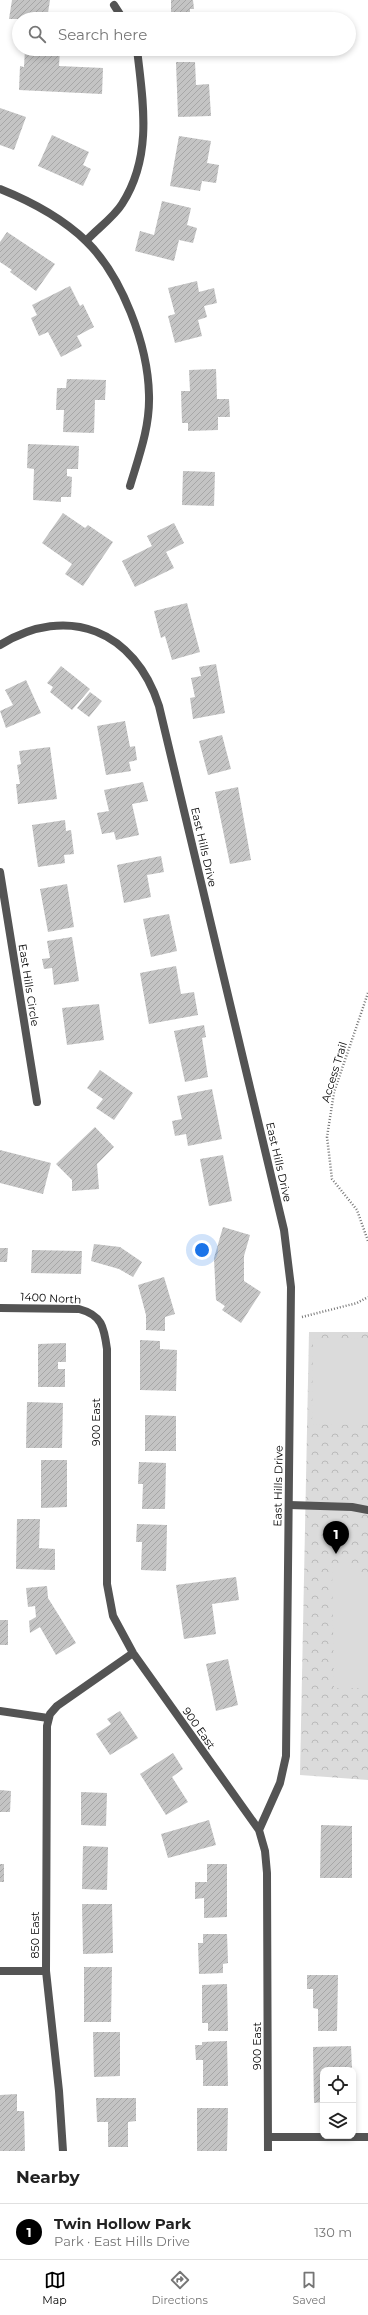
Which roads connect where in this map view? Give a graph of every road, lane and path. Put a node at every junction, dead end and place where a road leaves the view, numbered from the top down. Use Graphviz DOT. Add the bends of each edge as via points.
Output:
graph roads {
  1 [pos="114,5"];
  2 [pos="119,12"];
  3 [pos="138,56"];
  4 [pos="0,189"];
  5 [pos="86,241"];
  6 [pos="130,486"];
  7 [pos="0,645"];
  8 [pos="0,872"];
  9 [pos="368,994"];
  10 [pos="37,1102"];
  11 [pos="368,1241"];
  12 [pos="368,1297"];
  13 [pos="0,1308"];
  14 [pos="99,1318"];
  15 [pos="290,1320"];
  16 [pos="289,1505"];
  17 [pos="368,1510"];
  18 [pos="133,1653"];
  19 [pos="0,1711"];
  20 [pos="48,1718"];
  21 [pos="259,1830"];
  22 [pos="0,1971"];
  23 [pos="46,1971"];
  24 [pos="268,2137"];
  25 [pos="368,2137"];
  26 [pos="63,2151"];
  27 [pos="268,2151"];
  1 -- 2 [label="street"];
  3 -- 5 [label="street" via="145,116 144,144 137,173 122,204"];
  4 -- 5 [label="street" via="19,196 55,216"];
  5 -- 6 [label="street" via="119,285 134,319 144,354 149,394 146,434"];
  7 -- 15 [label="street, East Hills Drive" via="17,636 45,627 68,625 88,629 113,640 134,657 155,692 284,1230 290,1269"];
  8 -- 10 [label="street, East Hills Circle"];
  9 -- 11 [label="path, Access Trail" via="334,1092 327,1137 332,1180 357,1210"];
  12 -- 15 [label="path" via="357,1303"];
  13 -- 14 [label="street, 1400 North" via="79,1309"];
  14 -- 18 [label="street, 900 East" via="107,1349 108,1595 115,1621"];
  15 -- 16 [label="street, East Hills Drive"];
  16 -- 17 [label="street"];
  16 -- 21 [label="street, East Hills Drive" via="286,1756 280,1783"];
  18 -- 20 [label="street" via="57,1706"];
  18 -- 21 [label="street, 900 East"];
  19 -- 20 [label="street"];
  20 -- 23 [label="street, 850 East"];
  21 -- 24 [label="street, 900 East" via="267,1872"];
  22 -- 23 [label="street"];
  23 -- 26 [label="street, 850 East"];
  24 -- 25 [label="street"];
  24 -- 27 [label="street, 900 East"];
}
